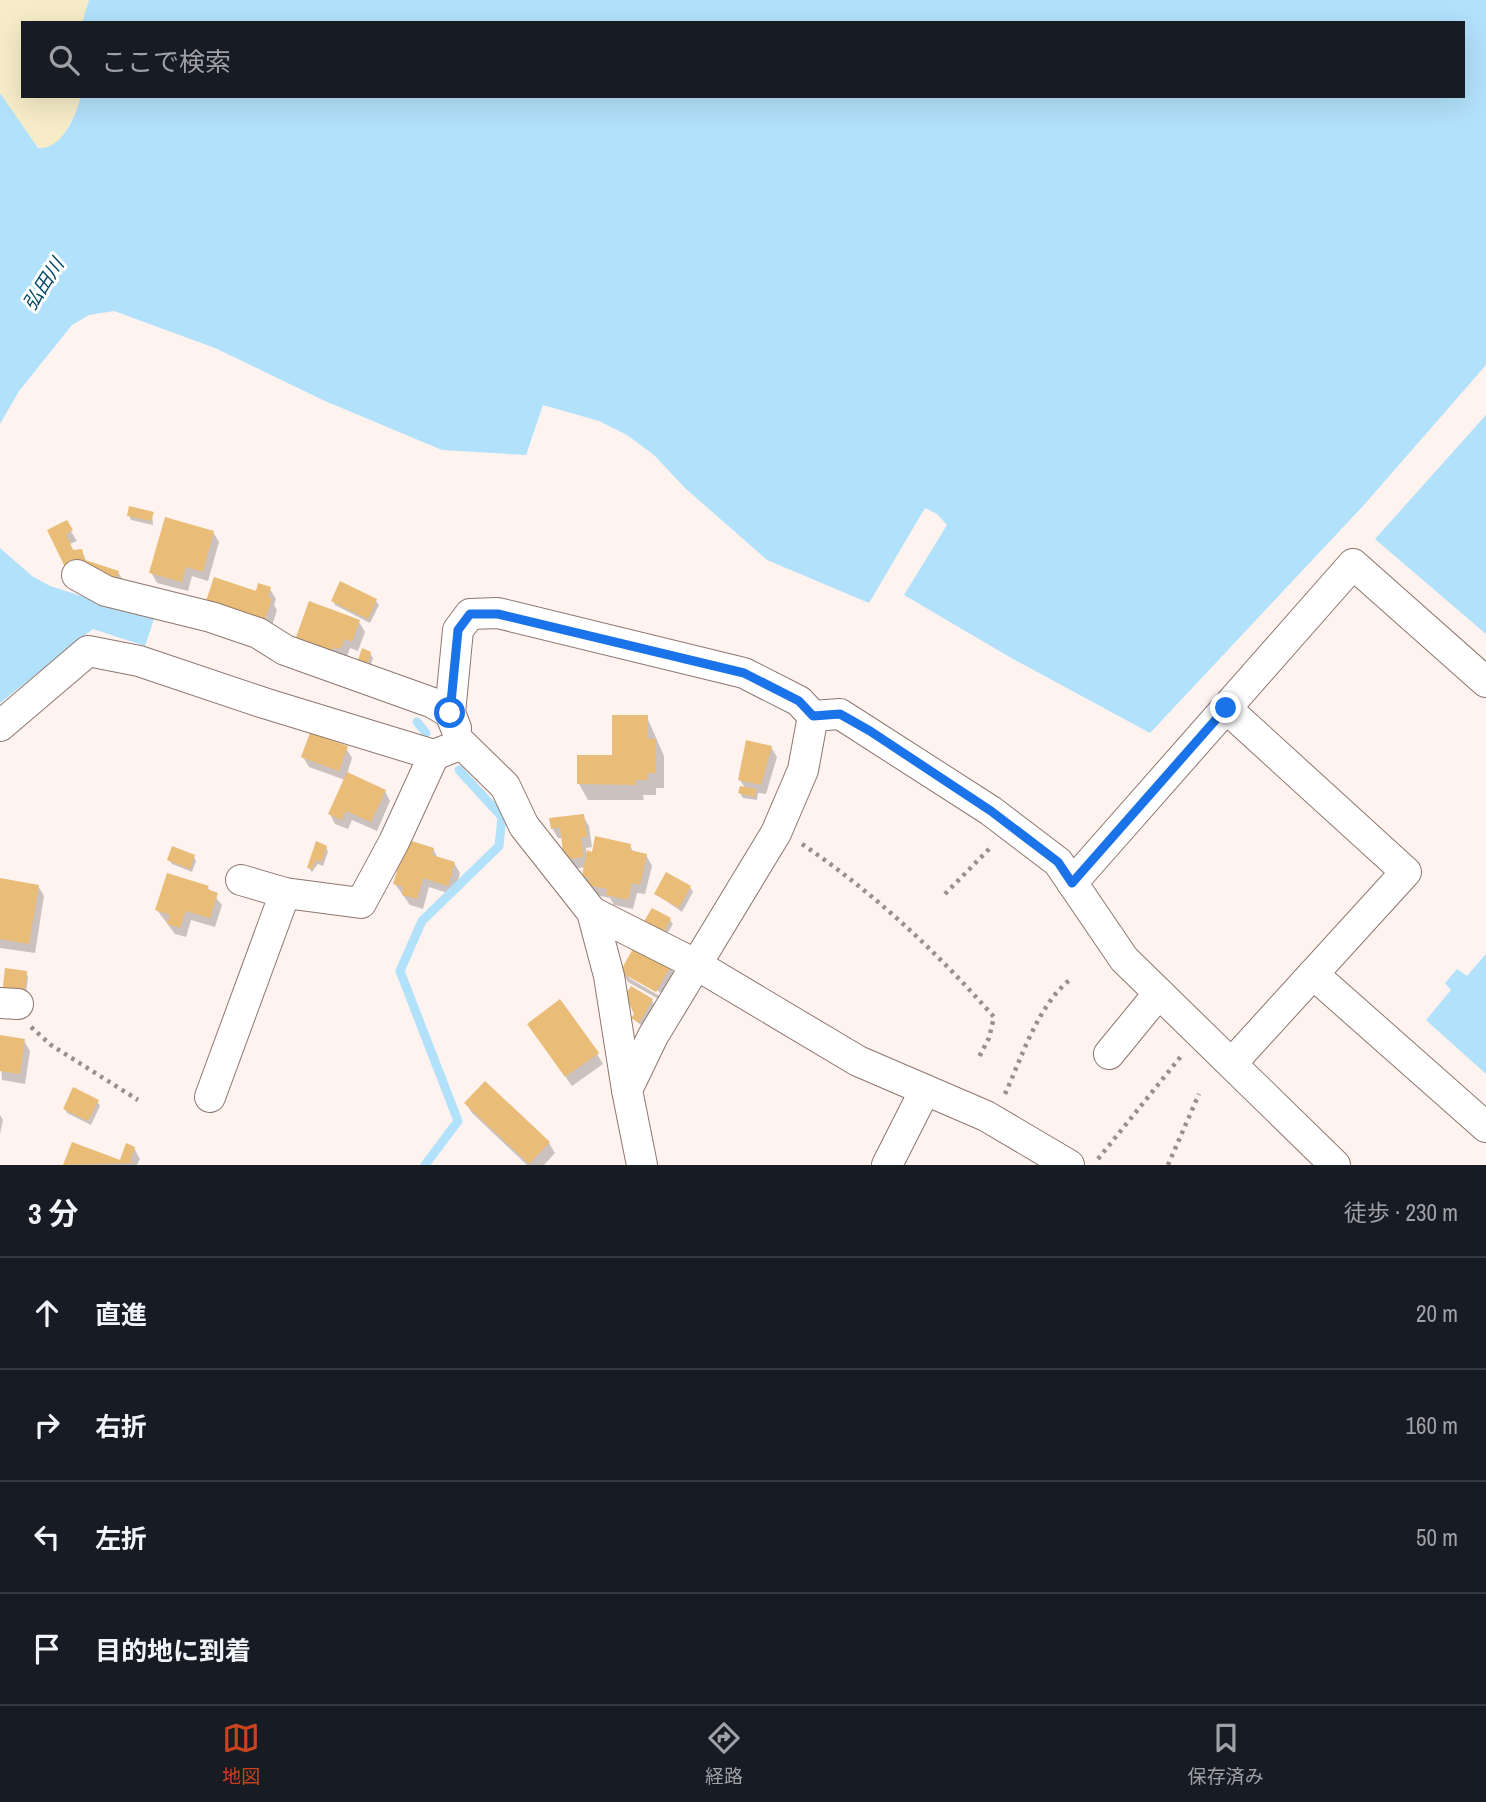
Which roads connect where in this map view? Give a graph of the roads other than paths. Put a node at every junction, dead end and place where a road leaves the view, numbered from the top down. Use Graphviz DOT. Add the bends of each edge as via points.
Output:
graph roads {
  1 [pos="77,575"];
  2 [pos="1486,682"];
  3 [pos="1226,708"];
  4 [pos="450,713"];
  5 [pos="813,716"];
  6 [pos="0,726"];
  7 [pos="462,744"];
  8 [pos="434,755"];
  9 [pos="241,880"];
  10 [pos="1072,883"];
  11 [pos="285,893"];
  12 [pos="592,912"];
  13 [pos="697,965"];
  14 [pos="1313,974"];
  15 [pos="1159,993"];
  16 [pos="1109,1054"];
  17 [pos="1232,1063"];
  18 [pos="627,1090"];
  19 [pos="925,1090"];
  20 [pos="210,1097"];
  21 [pos="1486,1127"];
  22 [pos="642,1165"];
  23 [pos="887,1165"];
  24 [pos="1069,1165"];
  25 [pos="1335,1165"];
  1 -- 4 [label="street" via="106,591 258,633 285,650"];
  2 -- 3 [label="street" via="1353,564"];
  3 -- 10 [label="street"];
  3 -- 14 [label="street" via="1406,872"];
  4 -- 5 [label="street" via="458,630 470,614 498,614 744,673 799,701"];
  4 -- 7 [label="street"];
  5 -- 10 [label="street" via="840,714 870,731 1012,827 1058,862"];
  5 -- 13 [label="street" via="803,771 778,827"];
  6 -- 8 [label="street" via="88,651 139,661"];
  7 -- 8 [label="street"];
  7 -- 12 [label="street" via="505,786 524,826"];
  8 -- 11 [label="street" via="361,903"];
  9 -- 11 [label="street"];
  10 -- 15 [label="street" via="1124,959"];
  11 -- 20 [label="street"];
  12 -- 13 [label="street"];
  12 -- 18 [label="street" via="609,976"];
  13 -- 18 [label="street" via="653,1036"];
  13 -- 19 [label="street" via="858,1061"];
  14 -- 17 [label="street"];
  14 -- 21 [label="street"];
  15 -- 16 [label="street"];
  15 -- 17 [label="street"];
  17 -- 25 [label="street"];
  18 -- 22 [label="street"];
  19 -- 23 [label="street"];
  19 -- 24 [label="street" via="992,1120"];
}
